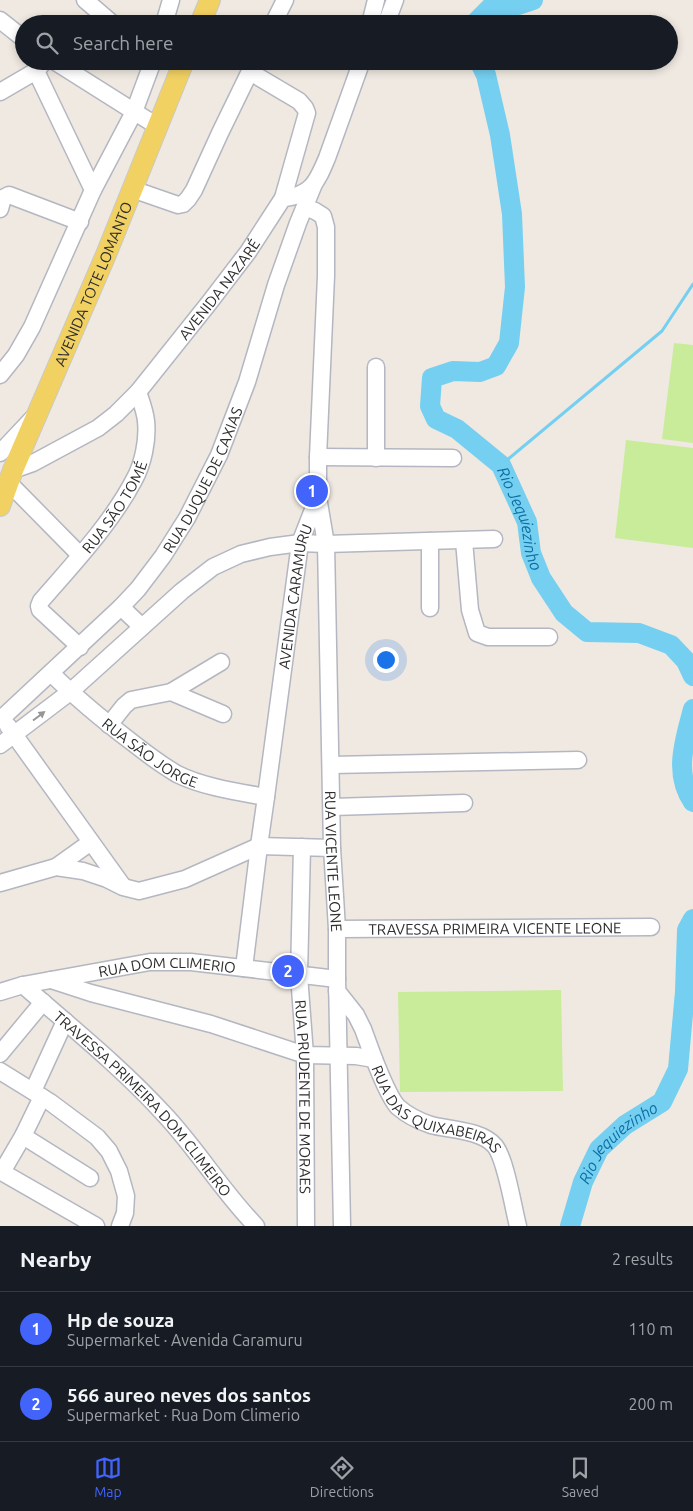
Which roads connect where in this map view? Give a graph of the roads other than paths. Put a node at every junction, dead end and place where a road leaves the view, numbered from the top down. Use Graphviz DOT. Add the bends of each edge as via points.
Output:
graph roads {
  1 [pos="85,0"];
  2 [pos="171,0"];
  3 [pos="210,0"];
  4 [pos="285,0"];
  5 [pos="376,0"];
  6 [pos="395,0"];
  7 [pos="102,15"];
  8 [pos="167,15"];
  9 [pos="204,15"];
  10 [pos="278,15"];
  11 [pos="372,15"];
  12 [pos="389,15"];
  13 [pos="0,20"];
  14 [pos="15,32"];
  15 [pos="35,70"];
  16 [pos="43,70"];
  17 [pos="68,70"];
  18 [pos="150,70"];
  19 [pos="180,70"];
  20 [pos="251,70"];
  21 [pos="256,70"];
  22 [pos="358,70"];
  23 [pos="0,92"];
  24 [pos="134,112"];
  25 [pos="157,126"];
  26 [pos="314,184"];
  27 [pos="132,189"];
  28 [pos="93,190"];
  29 [pos="283,198"];
  30 [pos="305,207"];
  31 [pos="0,209"];
  32 [pos="80,222"];
  33 [pos="376,367"];
  34 [pos="0,375"];
  35 [pos="138,392"];
  36 [pos="39,412"];
  37 [pos="0,453"];
  38 [pos="318,457"];
  39 [pos="376,458"];
  40 [pos="453,458"];
  41 [pos="11,476"];
  42 [pos="318,497"];
  43 [pos="0,506"];
  44 [pos="494,539"];
  45 [pos="464,541"];
  46 [pos="430,542"];
  47 [pos="300,543"];
  48 [pos="326,544"];
  49 [pos="80,555"];
  50 [pos="121,607"];
  51 [pos="430,608"];
  52 [pos="142,627"];
  53 [pos="549,637"];
  54 [pos="80,647"];
  55 [pos="221,662"];
  56 [pos="50,674"];
  57 [pos="70,692"];
  58 [pos="171,692"];
  59 [pos="223,714"];
  60 [pos="1,719"];
  61 [pos="109,725"];
  62 [pos="14,734"];
  63 [pos="0,745"];
  64 [pos="578,760"];
  65 [pos="332,765"];
  66 [pos="266,797"];
  67 [pos="464,804"];
  68 [pos="332,808"];
  69 [pos="91,842"];
  70 [pos="259,846"];
  71 [pos="302,847"];
  72 [pos="332,848"];
  73 [pos="56,867"];
  74 [pos="0,883"];
  75 [pos="123,887"];
  76 [pos="651,927"];
  77 [pos="337,929"];
  78 [pos="244,968"];
  79 [pos="299,975"];
  80 [pos="51,980"];
  81 [pos="23,985"];
  82 [pos="337,985"];
  83 [pos="0,992"];
  84 [pos="43,1002"];
  85 [pos="65,1021"];
  86 [pos="0,1054"];
  87 [pos="305,1055"];
  88 [pos="338,1057"];
  89 [pos="374,1059"];
  90 [pos="0,1072"];
  91 [pos="37,1094"];
  92 [pos="23,1136"];
  93 [pos="1,1172"];
  94 [pos="90,1178"];
  95 [pos="96,1226"];
  96 [pos="120,1226"];
  97 [pos="256,1226"];
  98 [pos="306,1226"];
  99 [pos="342,1226"];
  100 [pos="518,1226"];
  1 -- 7 [label="street"];
  2 -- 8 [label="street"];
  3 -- 9 [label="main road"];
  4 -- 10 [label="street"];
  5 -- 11 [label="street"];
  6 -- 12 [label="street"];
  13 -- 14 [label="street"];
  15 -- 23 [label="street"];
  16 -- 28 [label="street"];
  17 -- 24 [label="street"];
  18 -- 24 [label="street"];
  19 -- 25 [label="main road, AVENIDA TOTE LOMANTO"];
  20 -- 27 [label="street" via="188,199 178,205"];
  21 -- 29 [label="street, AVENIDA NAZARÉ" via="306,108"];
  22 -- 26 [label="street" via="327,158"];
  24 -- 25 [label="street"];
  24 -- 28 [label="street"];
  25 -- 27 [label="main road, AVENIDA TOTE LOMANTO"];
  26 -- 29 [label="street" via="300,196"];
  26 -- 30 [label="street, RUA DUQUE DE CAXIAS"];
  27 -- 36 [label="main road, AVENIDA TOTE LOMANTO"];
  28 -- 32 [label="street"];
  29 -- 35 [label="street, AVENIDA NAZARÉ" via="242,260"];
  30 -- 38 [label="street, AVENIDA CARAMURU" via="322,216 326,227"];
  30 -- 50 [label="street, RUA DUQUE DE CAXIAS" via="276,285 247,382 219,455 187,518 163,556"];
  31 -- 32 [label="street" via="3,198 9,195"];
  32 -- 34 [label="street" via="32,327"];
  33 -- 39 [label="street"];
  35 -- 41 [label="street, AVENIDA NAZARÉ" via="98,428"];
  35 -- 49 [label="street, RUA SÃO TOMÉ" via="146,421 142,461 134,480 107,522"];
  36 -- 37 [label="street"];
  36 -- 41 [label="main road, AVENIDA TOTE LOMANTO"];
  38 -- 39 [label="street"];
  38 -- 42 [label="street, AVENIDA CARAMURU"];
  39 -- 40 [label="street"];
  41 -- 43 [label="main road, AVENIDA TOTE LOMANTO"];
  41 -- 49 [label="street"];
  42 -- 47 [label="street, AVENIDA CARAMURU"];
  42 -- 48 [label="street, RUA VICENTE LEONE"];
  44 -- 45 [label="street"];
  45 -- 46 [label="street"];
  45 -- 53 [label="street" via="470,610 477,632 488,637"];
  46 -- 48 [label="street"];
  46 -- 51 [label="street"];
  47 -- 48 [label="street"];
  47 -- 52 [label="street" via="241,554 213,567"];
  47 -- 66 [label="street, AVENIDA CARAMURU"];
  48 -- 65 [label="street, RUA VICENTE LEONE"];
  49 -- 54 [label="street, RUA SÃO TOMÉ" via="39,606"];
  50 -- 52 [label="street"];
  50 -- 54 [label="street, RUA DUQUE DE CAXIAS"];
  52 -- 57 [label="street"];
  54 -- 56 [label="street, RUA DUQUE DE CAXIAS"];
  55 -- 58 [label="street"];
  56 -- 57 [label="street, RUA SÃO JORGE"];
  56 -- 60 [label="street, RUA DUQUE DE CAXIAS"];
  57 -- 61 [label="street, RUA SÃO JORGE"];
  62 -- 57 [label="street, one-way"];
  58 -- 59 [label="street"];
  58 -- 61 [label="street" via="132,700"];
  60 -- 62 [label="street"];
  61 -- 66 [label="street, RUA SÃO JORGE" via="178,774 197,782"];
  62 -- 63 [label="street"];
  62 -- 69 [label="street"];
  64 -- 65 [label="street"];
  65 -- 68 [label="street, RUA VICENTE LEONE"];
  66 -- 70 [label="street, AVENIDA CARAMURU"];
  67 -- 68 [label="street"];
  68 -- 72 [label="street, RUA VICENTE LEONE"];
  69 -- 73 [label="street"];
  69 -- 75 [label="street"];
  70 -- 71 [label="street"];
  70 -- 75 [label="street" via="184,879 140,891"];
  70 -- 78 [label="street, AVENIDA CARAMURU"];
  71 -- 72 [label="street"];
  71 -- 79 [label="street, RUA PRUDENTE DE MORAES"];
  72 -- 77 [label="street, RUA VICENTE LEONE"];
  73 -- 74 [label="street"];
  73 -- 75 [label="street" via="83,871"];
  76 -- 77 [label="street, TRAVESSA PRIMEIRA VICENTE LEONE"];
  77 -- 82 [label="street, RUA VICENTE LEONE"];
  78 -- 79 [label="street, RUA DOM CLIMERIO"];
  78 -- 80 [label="street, RUA DOM CLIMERIO" via="191,962 150,962"];
  79 -- 82 [label="street, RUA DOM CLIMERIO"];
  79 -- 87 [label="street, RUA PRUDENTE DE MORAES"];
  80 -- 81 [label="street, RUA DOM CLIMERIO"];
  80 -- 87 [label="street, RUA DAS QUIXABEIRAS" via="212,1024"];
  81 -- 83 [label="street, RUA DOM CLIMERIO"];
  81 -- 84 [label="street, TRAVESSA PRIMEIRA DOM CLIMEIRO"];
  82 -- 88 [label="street, RUA VICENTE LEONE"];
  82 -- 89 [label="street" via="356,1015"];
  84 -- 85 [label="street, TRAVESSA PRIMEIRA DOM CLIMEIRO"];
  84 -- 86 [label="street"];
  85 -- 91 [label="street"];
  85 -- 97 [label="street, TRAVESSA PRIMEIRA DOM CLIMEIRO" via="115,1064 164,1114"];
  87 -- 88 [label="street, RUA DAS QUIXABEIRAS"];
  87 -- 98 [label="street, RUA PRUDENTE DE MORAES"];
  88 -- 89 [label="street, RUA DAS QUIXABEIRAS"];
  88 -- 99 [label="street, RUA VICENTE LEONE"];
  89 -- 100 [label="street, RUA DAS QUIXABEIRAS" via="397,1106 416,1119 482,1136 494,1144 501,1155"];
  90 -- 91 [label="street"];
  91 -- 92 [label="street"];
  91 -- 96 [label="street" via="97,1137 109,1152 120,1171 126,1196"];
  92 -- 93 [label="street"];
  92 -- 94 [label="street"];
  93 -- 95 [label="street"];
}
